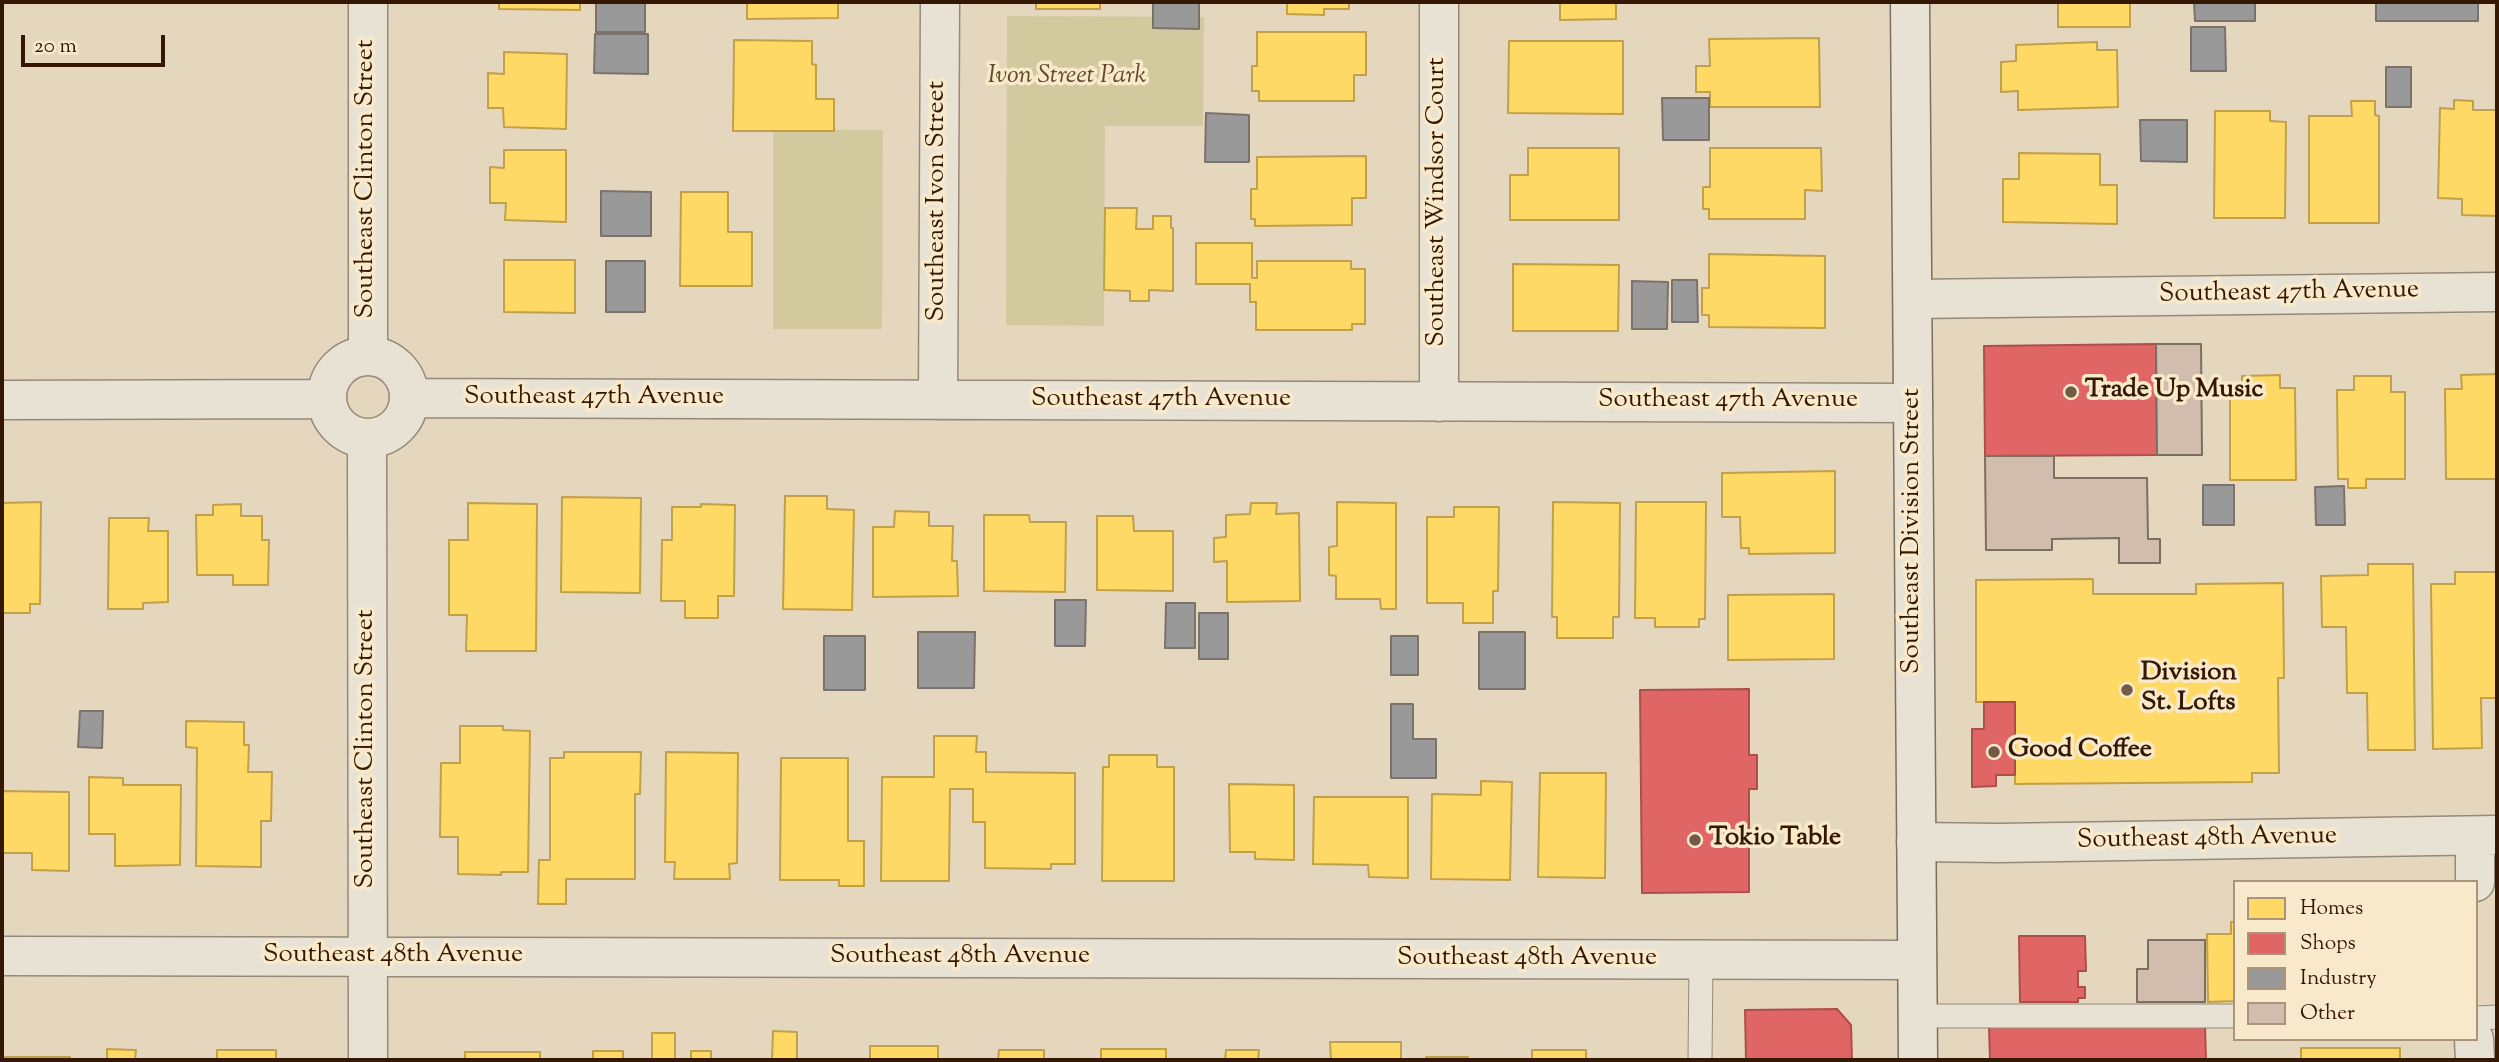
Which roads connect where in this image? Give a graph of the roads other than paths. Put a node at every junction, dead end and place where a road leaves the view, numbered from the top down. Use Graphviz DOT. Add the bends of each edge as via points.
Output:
graph roads {
  1 [pos="368,2"];
  2 [pos="940,2"];
  3 [pos="1439,2"];
  4 [pos="1910,2"];
  5 [pos="2497,292"];
  6 [pos="1913,299"];
  7 [pos="368,356"];
  8 [pos="409,398"];
  9 [pos="327,399"];
  10 [pos="2,400"];
  11 [pos="938,400"];
  12 [pos="1439,402"];
  13 [pos="1913,402"];
  14 [pos="367,438"];
  15 [pos="2486,835"];
  16 [pos="1916,842"];
  17 [pos="2475,880"];
  18 [pos="2,956"];
  19 [pos="368,957"];
  20 [pos="1701,960"];
  21 [pos="1917,960"];
  22 [pos="1917,1016"];
  23 [pos="2233,1016"];
  24 [pos="2497,1017"];
  25 [pos="2478,1018"];
  26 [pos="2474,1041"];
  27 [pos="368,1060"];
  28 [pos="1700,1060"];
  29 [pos="1918,1060"];
  30 [pos="2474,1060"];
  1 -- 7 [label="street, Southeast Clinton Street"];
  2 -- 11 [label="street, Southeast Ivon Street"];
  3 -- 12 [label="street, Southeast Windsor Court"];
  4 -- 6 [label="street, Southeast Division Street"];
  5 -- 6 [label="street, Southeast 47th Avenue"];
  6 -- 13 [label="street, Southeast Division Street"];
  7 -- 8 [label="street, Southeast Clinton Street" via="397,368"];
  7 -- 9 [label="street, Southeast Clinton Street" via="354,358 336,370"];
  8 -- 11 [label="street, Southeast 47th Avenue"];
  8 -- 14 [label="street" via="405,415 395,428"];
  9 -- 10 [label="street"];
  9 -- 14 [label="street" via="338,427"];
  11 -- 12 [label="street, Southeast 47th Avenue"];
  12 -- 13 [label="street, Southeast 47th Avenue"];
  13 -- 16 [label="street, Southeast Division Street"];
  14 -- 19 [label="street, Southeast Clinton Street"];
  15 -- 16 [label="street, Southeast 48th Avenue"];
  15 -- 17 [label="street"];
  16 -- 21 [label="street, Southeast Division Street"];
  18 -- 19 [label="street, Southeast 48th Avenue"];
  19 -- 20 [label="street, Southeast 48th Avenue"];
  19 -- 27 [label="street, Southeast Clinton Street"];
  20 -- 21 [label="street, Southeast 48th Avenue"];
  20 -- 28 [label="lane"];
  21 -- 22 [label="street, Southeast Division Street"];
  22 -- 23 [label="lane"];
  22 -- 29 [label="street, Southeast Division Street"];
  24 -- 25 [label="lane"];
  26 -- 30 [label="street"];
}
